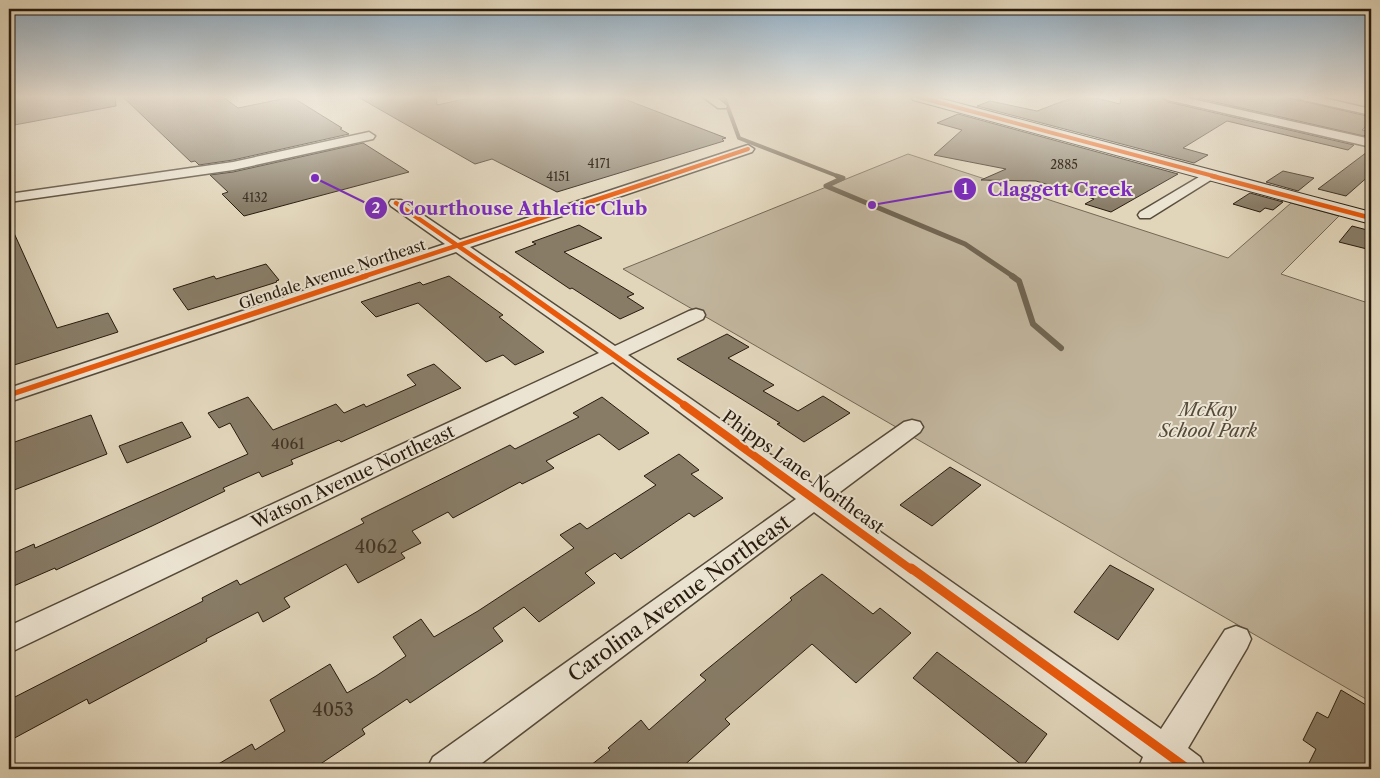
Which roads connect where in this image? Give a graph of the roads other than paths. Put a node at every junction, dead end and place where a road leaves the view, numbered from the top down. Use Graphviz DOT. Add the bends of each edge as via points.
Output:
graph roads {
  1 [pos="1055,133"];
  2 [pos="1333,133"];
  3 [pos="369,136"];
  4 [pos="1371,143"];
  5 [pos="748,149"];
  6 [pos="1209,174"];
  7 [pos="9,198"];
  8 [pos="396,203"];
  9 [pos="1145,215"];
  10 [pos="1371,218"];
  11 [pos="457,246"];
  12 [pos="696,315"];
  13 [pos="614,354"];
  14 [pos="9,395"];
  15 [pos="912,427"];
  16 [pos="814,499"];
  17 [pos="1236,639"];
  18 [pos="9,640"];
  19 [pos="1170,764"];
  20 [pos="445,769"];
  1 -- 6 [label="street"];
  2 -- 4 [label="street"];
  3 -- 7 [label="street" via="240,165"];
  5 -- 11 [label="street, Glendale Avenue Northeast"];
  6 -- 9 [label="street"];
  6 -- 10 [label="street"];
  8 -- 11 [label="street, Phipps Lane Northeast"];
  11 -- 13 [label="street, Phipps Lane Northeast"];
  11 -- 14 [label="street, Glendale Avenue Northeast"];
  12 -- 13 [label="street, Watson Avenue Northeast"];
  13 -- 16 [label="street, Phipps Lane Northeast"];
  13 -- 18 [label="street, Watson Avenue Northeast"];
  15 -- 16 [label="street, Carolina Avenue Northeast"];
  16 -- 19 [label="street, Phipps Lane Northeast"];
  16 -- 20 [label="street, Carolina Avenue Northeast"];
  17 -- 19 [label="street"];
}
